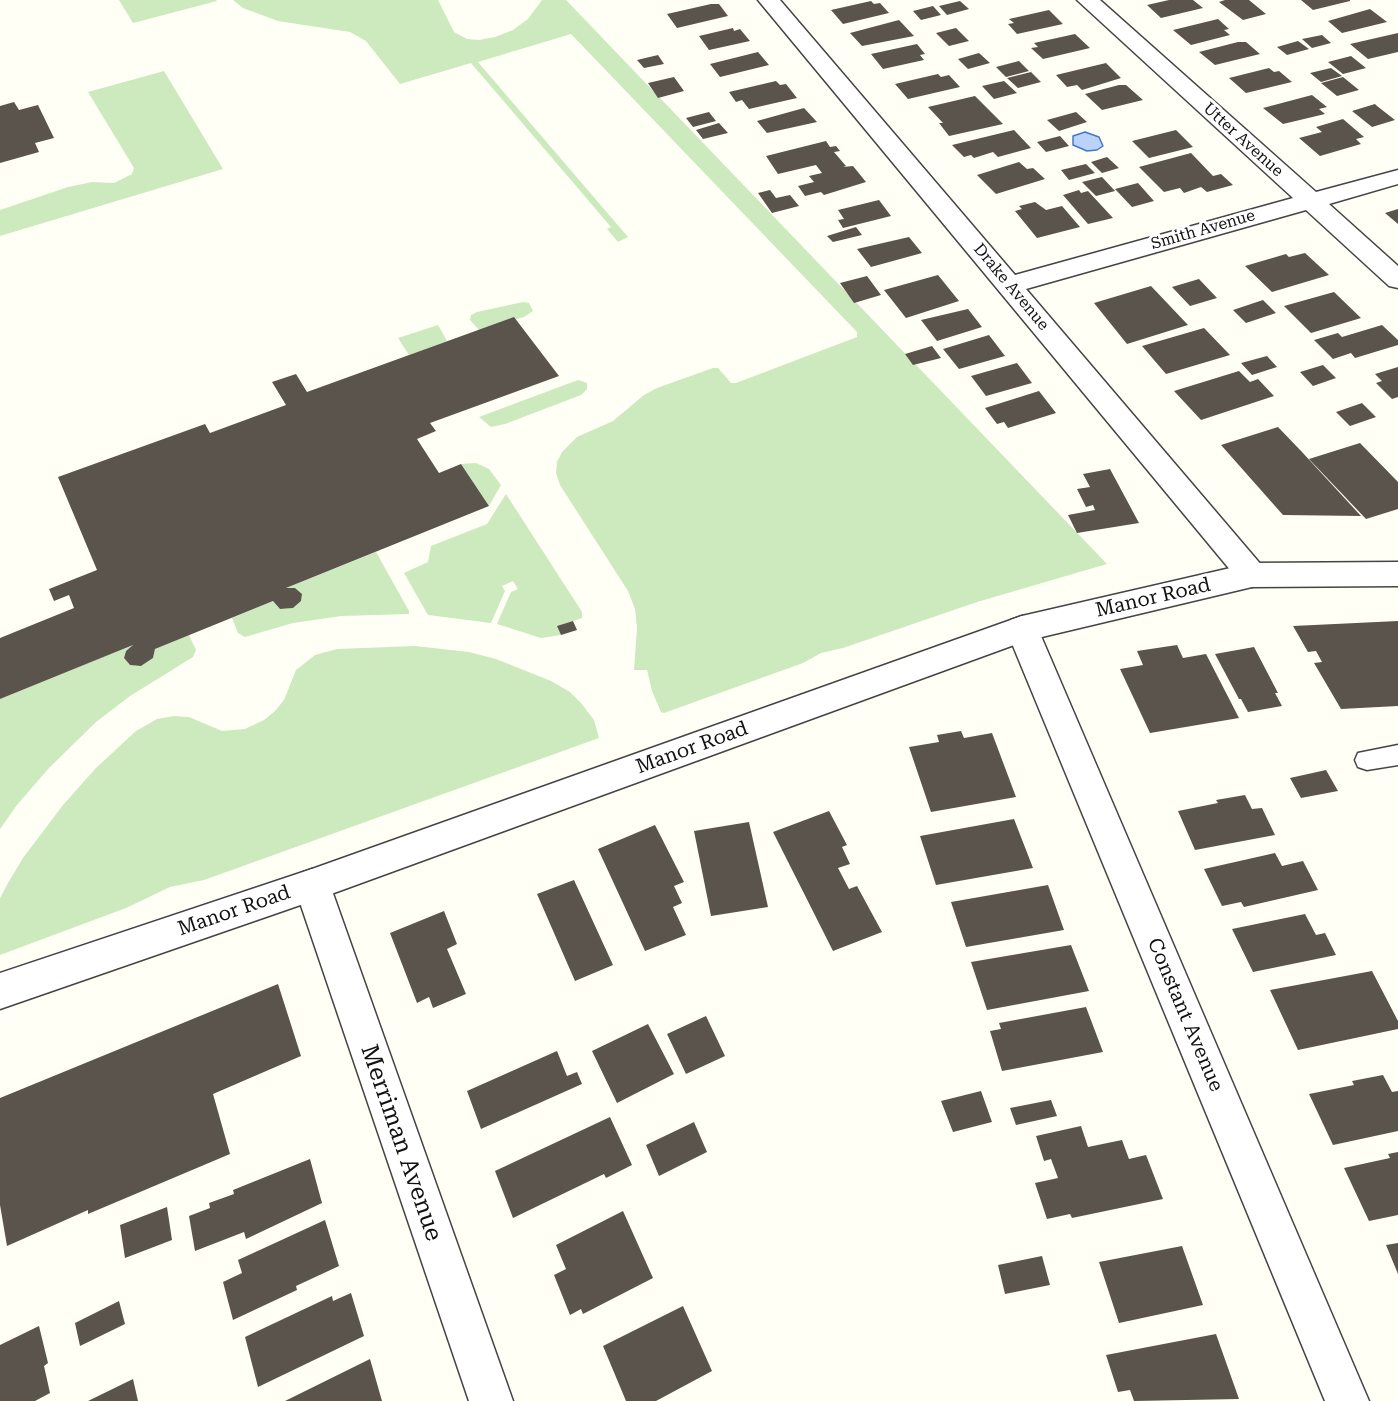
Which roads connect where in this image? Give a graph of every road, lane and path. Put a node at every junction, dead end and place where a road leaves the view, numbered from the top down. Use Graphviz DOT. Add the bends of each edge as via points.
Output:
graph roads {
  1 [pos="769,0"];
  2 [pos="1088,0"];
  3 [pos="1398,177"];
  4 [pos="1310,201"];
  5 [pos="1398,280"];
  6 [pos="1009,285"];
  7 [pos="1398,574"];
  8 [pos="1252,575"];
  9 [pos="1022,629"];
  10 [pos="1398,755"];
  11 [pos="1367,760"];
  12 [pos="312,885"];
  13 [pos="0,991"];
  14 [pos="491,1401"];
  15 [pos="1347,1401"];
  1 -- 6 [label="street, Drake Avenue"];
  2 -- 4 [label="street, Utter Avenue"];
  3 -- 4 [label="street, Smith Avenue"];
  4 -- 5 [label="street, Utter Avenue"];
  4 -- 6 [label="street, Smith Avenue"];
  6 -- 8 [label="street, Drake Avenue"];
  7 -- 8 [label="street, Manor Road"];
  8 -- 9 [label="street, Manor Road"];
  9 -- 12 [label="street, Manor Road"];
  9 -- 15 [label="street, Constant Avenue"];
  10 -- 11 [label="lane"];
  12 -- 13 [label="street, Manor Road"];
  12 -- 14 [label="street, Merriman Avenue"];
}
